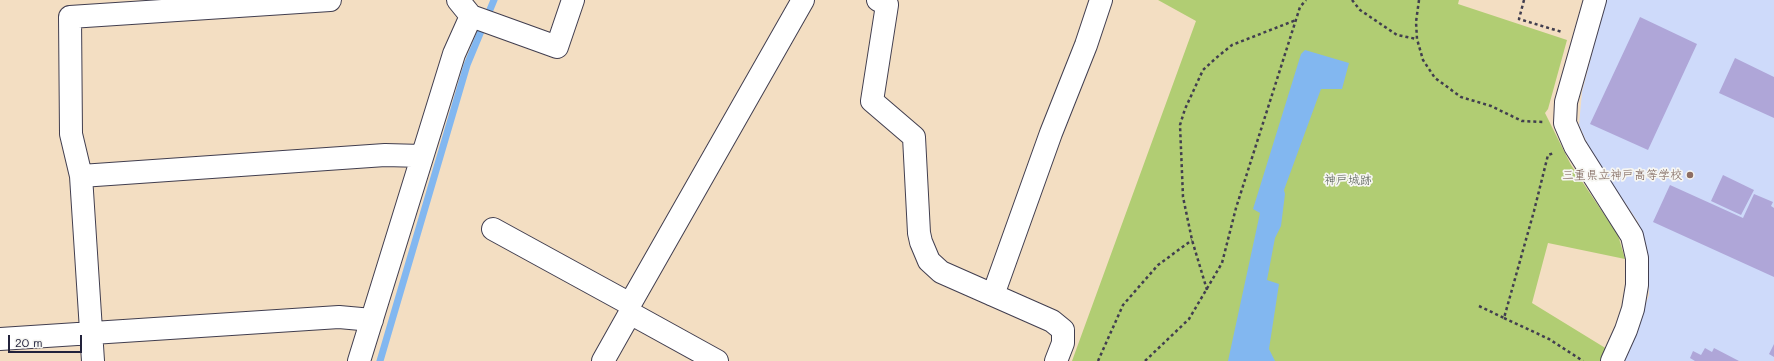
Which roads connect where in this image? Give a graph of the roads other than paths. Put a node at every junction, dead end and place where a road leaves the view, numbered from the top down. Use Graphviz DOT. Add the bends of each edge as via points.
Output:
graph roads {
  1 [pos="330,0"];
  2 [pos="573,0"];
  3 [pos="803,0"];
  4 [pos="1101,0"];
  5 [pos="1595,0"];
  6 [pos="290,1"];
  7 [pos="886,2"];
  8 [pos="464,8"];
  9 [pos="422,156"];
  10 [pos="81,176"];
  11 [pos="493,228"];
  12 [pos="993,294"];
  13 [pos="630,309"];
  14 [pos="372,320"];
  15 [pos="90,333"];
  16 [pos="0,339"];
  17 [pos="93,361"];
  18 [pos="359,361"];
  19 [pos="603,361"];
  20 [pos="718,361"];
  21 [pos="1056,361"];
  22 [pos="1612,361"];
  1 -- 6 [label="street"];
  2 -- 8 [label="street" via="557,47 498,26"];
  3 -- 13 [label="street"];
  4 -- 12 [label="street"];
  5 -- 22 [label="street" via="1566,102 1566,123 1575,146 1632,236 1637,258 1637,285 1633,309"];
  6 -- 10 [label="street" via="70,17 71,134"];
  7 -- 12 [label="street" via="872,101 914,137 921,242 930,261 941,272"];
  8 -- 9 [label="street" via="454,54"];
  9 -- 10 [label="street" via="385,155"];
  9 -- 14 [label="street"];
  10 -- 15 [label="street"];
  11 -- 13 [label="street"];
  12 -- 21 [label="street" via="1052,321 1062,330 1063,343"];
  13 -- 19 [label="street"];
  13 -- 20 [label="street"];
  14 -- 15 [label="street" via="339,317"];
  14 -- 18 [label="street"];
  15 -- 16 [label="street"];
  15 -- 17 [label="street"];
}
